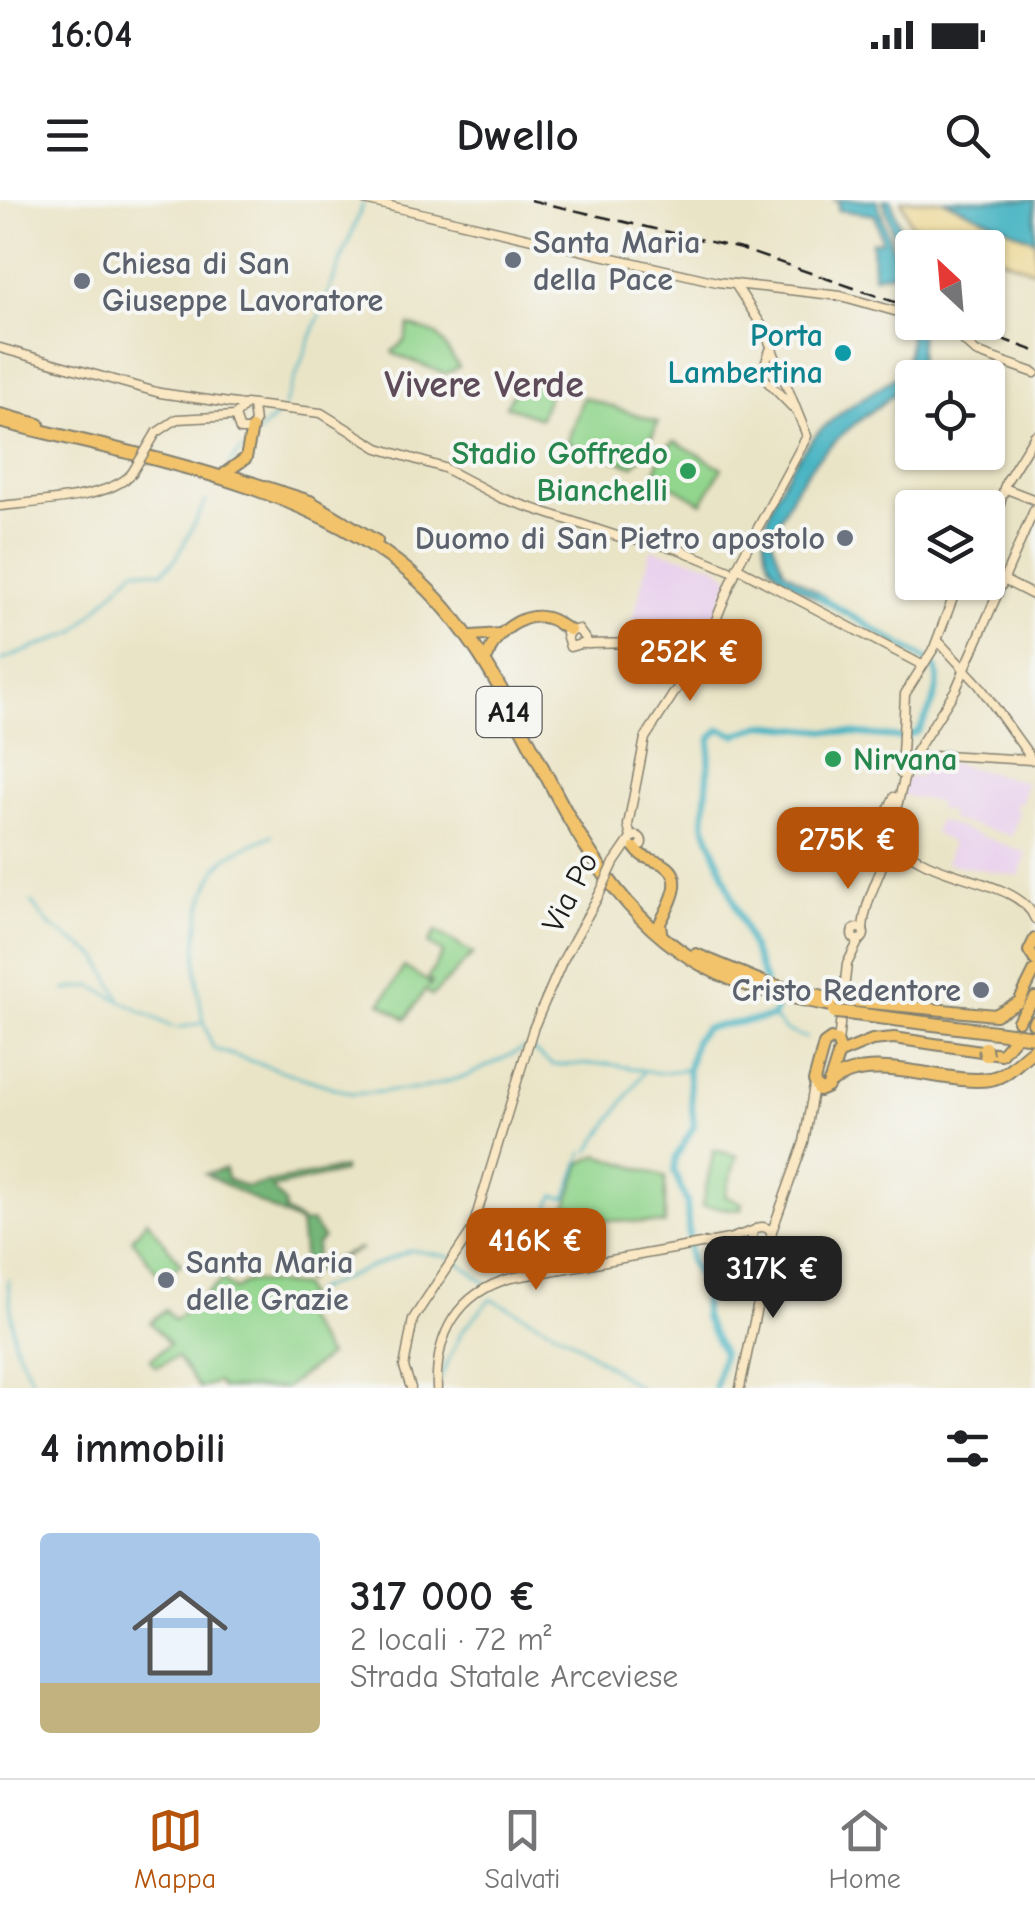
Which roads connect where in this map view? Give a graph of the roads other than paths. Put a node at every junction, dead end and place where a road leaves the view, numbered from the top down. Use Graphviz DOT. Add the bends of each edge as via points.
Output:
graph roads {
  1 [pos="367,201"];
  2 [pos="740,288"];
  3 [pos="895,311"];
  4 [pos="963,340"];
  5 [pos="0,348"];
  6 [pos="771,362"];
  7 [pos="1035,374"];
  8 [pos="790,400"];
  9 [pos="245,418"];
  10 [pos="0,420"];
  11 [pos="1035,435"];
  12 [pos="241,472"];
  13 [pos="221,480"];
  14 [pos="1004,488"];
  15 [pos="1031,497"];
  16 [pos="0,506"];
  17 [pos="1035,508"];
  18 [pos="734,571"];
  19 [pos="1005,577"];
  20 [pos="1005,580"];
  21 [pos="1035,596"];
  22 [pos="952,600"];
  23 [pos="995,600"];
  24 [pos="566,630"];
  25 [pos="586,642"];
  26 [pos="707,642"];
  27 [pos="483,644"];
  28 [pos="934,647"];
  29 [pos="918,666"];
  30 [pos="964,670"];
  31 [pos="927,734"];
  32 [pos="920,743"];
  33 [pos="902,753"];
  34 [pos="929,756"];
  35 [pos="1032,758"];
  36 [pos="908,764"];
  37 [pos="550,771"];
  38 [pos="882,820"];
  39 [pos="892,828"];
  40 [pos="632,843"];
  41 [pos="912,856"];
  42 [pos="879,863"];
  43 [pos="618,887"];
  44 [pos="1035,919"];
  45 [pos="655,923"];
  46 [pos="1035,939"];
  47 [pos="1035,965"];
  48 [pos="748,984"];
  49 [pos="1035,998"];
  50 [pos="842,1008"];
  51 [pos="1018,1022"];
  52 [pos="950,1027"];
  53 [pos="1029,1039"];
  54 [pos="833,1061"];
  55 [pos="954,1075"];
  56 [pos="785,1201"];
  57 [pos="757,1228"];
  58 [pos="771,1238"];
  59 [pos="729,1239"];
  60 [pos="755,1244"];
  61 [pos="769,1261"];
  62 [pos="411,1388"];
  63 [pos="437,1388"];
  64 [pos="740,1388"];
  1 -- 2 [label="main road"];
  2 -- 3 [label="main road" via="841,296"];
  2 -- 6 [label="main road" via="764,329"];
  4 -- 7 [label="main road" via="976,352"];
  5 -- 9 [label="main road" via="228,405"];
  6 -- 8 [label="main road"];
  6 -- 8 [label="main road" via="761,374"];
  8 -- 18 [label="main road, Via Po" via="805,441"];
  9 -- 12 [label="main road"];
  9 -- 16 [label="main road, bridge" via="177,420 156,433 121,484"];
  9 -- 18 [label="main road" via="286,406 320,412 370,445 444,468 492,495"];
  10 -- 13 [label="highway, A14"];
  11 -- 14 [label="main road"];
  12 -- 13 [label="main road"];
  12 -- 27 [label="main road" via="357,527 431,587"];
  13 -- 48 [label="highway, A14" via="338,522 427,589 482,656 615,890 672,945"];
  14 -- 15 [label="main road"];
  17 -- 19 [label="main road"];
  18 -- 26 [label="main road, Via Po"];
  18 -- 29 [label="main road"];
  20 -- 21 [label="main road"];
  22 -- 28 [label="main road"];
  23 -- 30 [label="main road"];
  24 -- 25 [label="main road" via="580,630"];
  24 -- 25 [label="main road" via="570,648"];
  24 -- 27 [label="main road" via="535,616"];
  25 -- 26 [label="main road"];
  26 -- 40 [label="main road, Via Po" via="645,738"];
  27 -- 37 [label="main road"];
  28 -- 29 [label="main road"];
  28 -- 30 [label="main road" via="940,643"];
  29 -- 33 [label="main road" via="902,713"];
  30 -- 31 [label="main road"];
  30 -- 35 [label="main road"];
  31 -- 32 [label="main road"];
  31 -- 33 [label="main road" via="909,756"];
  32 -- 34 [label="main road"];
  32 -- 36 [label="main road"];
  33 -- 38 [label="main road" via="901,775"];
  34 -- 35 [label="main road"];
  34 -- 36 [label="main road"];
  36 -- 39 [label="main road"];
  38 -- 39 [label="main road"];
  38 -- 42 [label="main road" via="873,840"];
  39 -- 41 [label="main road"];
  39 -- 42 [label="main road"];
  40 -- 45 [label="main road" via="677,883 669,908"];
  40 -- 62 [label="main road, Via Po, bridge" via="614,863 562,962 530,1038 476,1219 412,1319 404,1367"];
  41 -- 42 [label="main road"];
  41 -- 44 [label="main road" via="1023,902"];
  42 -- 50 [label="main road"];
  43 -- 45 [label="main road"];
  45 -- 48 [label="main road"];
  46 -- 47 [label="main road" via="1029,947"];
  47 -- 50 [label="main road" via="1020,1002 995,1015"];
  48 -- 50 [label="highway, A14"];
  49 -- 51 [label="main road"];
  50 -- 52 [label="highway, A14"];
  50 -- 53 [label="highway, A14"];
  50 -- 54 [label="main road"];
  52 -- 53 [label="highway, A14"];
  52 -- 55 [label="highway" via="972,1035 986,1052 976,1072"];
  53 -- 54 [label="main road" via="997,1054 894,1038"];
  53 -- 55 [label="highway" via="999,1076"];
  54 -- 55 [label="highway" via="852,1072"];
  54 -- 56 [label="main road"];
  56 -- 57 [label="main road"];
  56 -- 58 [label="main road"];
  57 -- 58 [label="main road"];
  57 -- 59 [label="main road"];
  57 -- 60 [label="main road"];
  58 -- 60 [label="main road"];
  58 -- 61 [label="main road"];
  59 -- 60 [label="main road"];
  59 -- 63 [label="main road" via="484,1288 457,1310 442,1336"];
  60 -- 61 [label="main road"];
  61 -- 64 [label="main road"];
}
